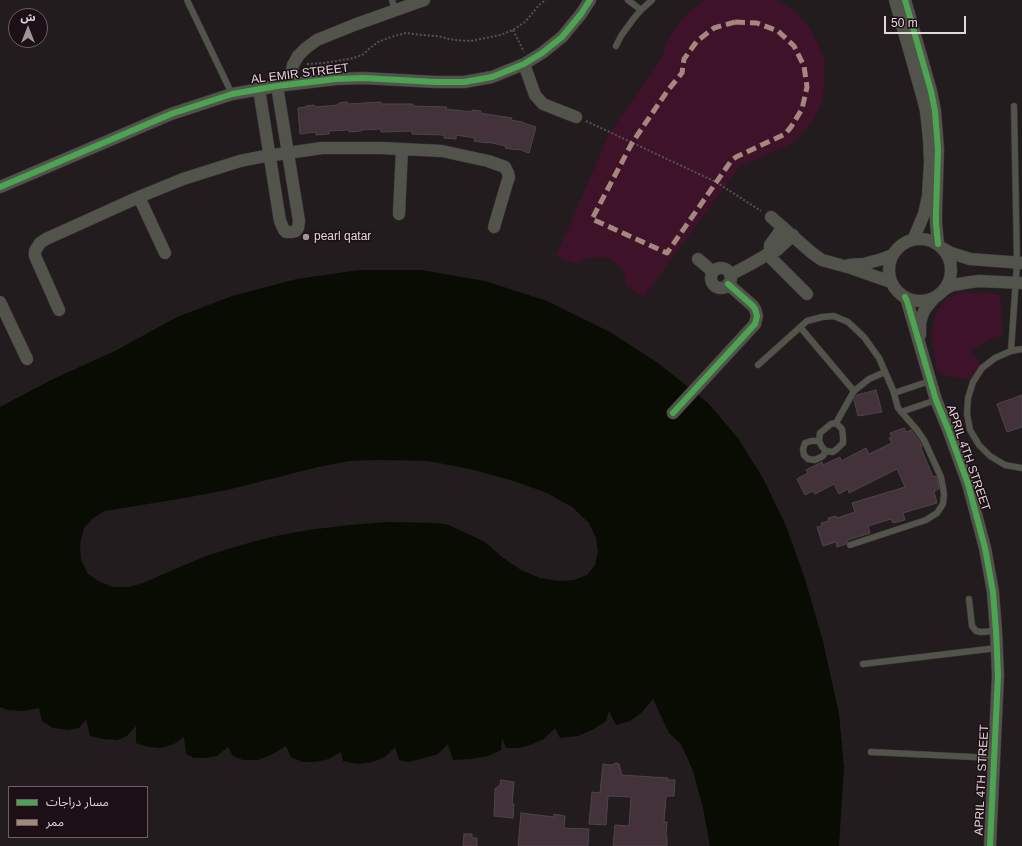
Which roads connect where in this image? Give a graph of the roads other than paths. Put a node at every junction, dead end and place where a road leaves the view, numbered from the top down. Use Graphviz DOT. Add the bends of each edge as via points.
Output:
graph roads {
  1 [pos="187,0"];
  2 [pos="424,0"];
  3 [pos="590,0"];
  4 [pos="628,0"];
  5 [pos="652,0"];
  6 [pos="901,2"];
  7 [pos="394,5"];
  8 [pos="641,10"];
  9 [pos="616,46"];
  10 [pos="526,63"];
  11 [pos="283,85"];
  12 [pos="259,89"];
  13 [pos="232,94"];
  14 [pos="1014,106"];
  15 [pos="576,117"];
  16 [pos="402,149"];
  17 [pos="288,153"];
  18 [pos="270,156"];
  19 [pos="934,162"];
  20 [pos="0,187"];
  21 [pos="139,197"];
  22 [pos="398,214"];
  23 [pos="771,217"];
  24 [pos="494,227"];
  25 [pos="783,227"];
  26 [pos="793,235"];
  27 [pos="913,240"];
  28 [pos="940,246"];
  29 [pos="165,253"];
  30 [pos="769,254"];
  31 [pos="893,255"];
  32 [pos="698,259"];
  33 [pos="980,260"];
  34 [pos="1019,263"];
  35 [pos="836,264"];
  36 [pos="729,279"];
  37 [pos="979,281"];
  38 [pos="891,282"];
  39 [pos="1019,283"];
  40 [pos="945,289"];
  41 [pos="807,294"];
  42 [pos="905,297"];
  43 [pos="935,297"];
  44 [pos="0,302"];
  45 [pos="59,310"];
  46 [pos="800,327"];
  47 [pos="921,346"];
  48 [pos="1022,350"];
  49 [pos="1011,351"];
  50 [pos="26,359"];
  51 [pos="758,364"];
  52 [pos="885,372"];
  53 [pos="930,381"];
  54 [pos="854,391"];
  55 [pos="894,393"];
  56 [pos="936,400"];
  57 [pos="673,412"];
  58 [pos="901,412"];
  59 [pos="836,424"];
  60 [pos="819,441"];
  61 [pos="826,451"];
  62 [pos="1022,468"];
  63 [pos="850,545"];
  64 [pos="969,599"];
  65 [pos="996,631"];
  66 [pos="997,648"];
  67 [pos="863,664"];
  68 [pos="871,752"];
  69 [pos="994,758"];
  70 [pos="990,846"];
  1 -- 13 [label="lane"];
  2 -- 7 [label="street, AL EMIR STREET"];
  3 -- 10 [label="street, AL EMIR STREET" via="562,37"];
  4 -- 8 [label="lane"];
  5 -- 8 [label="lane"];
  6 -- 19 [label="street" via="926,111"];
  7 -- 11 [label="street, AL EMIR STREET" via="317,40 298,56"];
  8 -- 9 [label="lane"];
  10 -- 11 [label="street, AL EMIR STREET" via="492,77 464,82 363,78"];
  10 -- 15 [label="street" via="536,95 543,104"];
  11 -- 12 [label="street, AL EMIR STREET"];
  11 -- 17 [label="street"];
  12 -- 13 [label="street, AL EMIR STREET"];
  12 -- 18 [label="street"];
  13 -- 20 [label="street, AL EMIR STREET" via="171,114"];
  14 -- 34 [label="lane"];
  16 -- 17 [label="street" via="328,148"];
  16 -- 22 [label="street"];
  16 -- 24 [label="street" via="442,151 505,167 509,177"];
  17 -- 18 [label="street"];
  17 -- 18 [label="street" via="299,221 298,228 292,232 286,232 280,222"];
  18 -- 21 [label="street" via="240,161 207,171"];
  19 -- 27 [label="street" via="926,205"];
  19 -- 28 [label="street" via="936,223"];
  21 -- 29 [label="street"];
  21 -- 45 [label="street" via="46,239 37,247 35,256"];
  23 -- 25 [label="street"];
  25 -- 26 [label="street"];
  25 -- 30 [label="street" via="770,245"];
  26 -- 30 [label="street"];
  26 -- 35 [label="street" via="822,260"];
  27 -- 28 [label="street" via="926,240"];
  27 -- 31 [label="street" via="901,245"];
  28 -- 33 [label="street" via="960,256"];
  28 -- 40 [label="street" via="951,264 950,277"];
  30 -- 36 [label="street"];
  30 -- 41 [label="street"];
  31 -- 35 [label="street" via="864,264"];
  31 -- 38 [label="street" via="889,263"];
  32 -- 36 [label="street" via="713,272 719,268 726,269"];
  33 -- 34 [label="street"];
  33 -- 37 [label="street"];
  34 -- 39 [label="lane"];
  35 -- 38 [label="street"];
  36 -- 57 [label="street" via="755,309 755,324"];
  37 -- 39 [label="street"];
  37 -- 40 [label="street"];
  38 -- 42 [label="street"];
  39 -- 49 [label="lane"];
  40 -- 43 [label="street"];
  42 -- 43 [label="street" via="920,301"];
  42 -- 47 [label="street, APRIL 4TH STREET"];
  43 -- 47 [label="street, APRIL 4TH STREET" via="922,316"];
  44 -- 50 [label="street"];
  46 -- 51 [label="lane"];
  46 -- 52 [label="lane" via="806,321 822,316 834,316 848,322 864,337 879,358"];
  46 -- 54 [label="lane"];
  47 -- 53 [label="street, APRIL 4TH STREET"];
  48 -- 49 [label="lane"];
  49 -- 62 [label="lane" via="995,358 982,368 973,382 967,414 970,430 979,445 990,456 1005,464"];
  52 -- 54 [label="lane" via="869,379"];
  52 -- 55 [label="lane"];
  53 -- 55 [label="lane"];
  53 -- 56 [label="street, APRIL 4TH STREET"];
  54 -- 59 [label="lane"];
  55 -- 58 [label="lane"];
  56 -- 58 [label="lane"];
  56 -- 65 [label="street, APRIL 4TH STREET" via="968,484 985,548"];
  58 -- 63 [label="lane" via="924,440 933,458 941,478 943,504 937,513 926,520"];
  59 -- 60 [label="lane" via="831,424 820,433"];
  59 -- 61 [label="lane" via="842,430 843,443 833,452"];
  60 -- 61 [label="lane"];
  60 -- 61 [label="lane" via="805,443 804,455 815,460"];
  64 -- 65 [label="lane" via="972,626 976,631"];
  65 -- 66 [label="street, APRIL 4TH STREET"];
  66 -- 67 [label="lane"];
  66 -- 69 [label="street, APRIL 4TH STREET"];
  68 -- 69 [label="lane"];
  69 -- 70 [label="street, APRIL 4TH STREET"];
}
